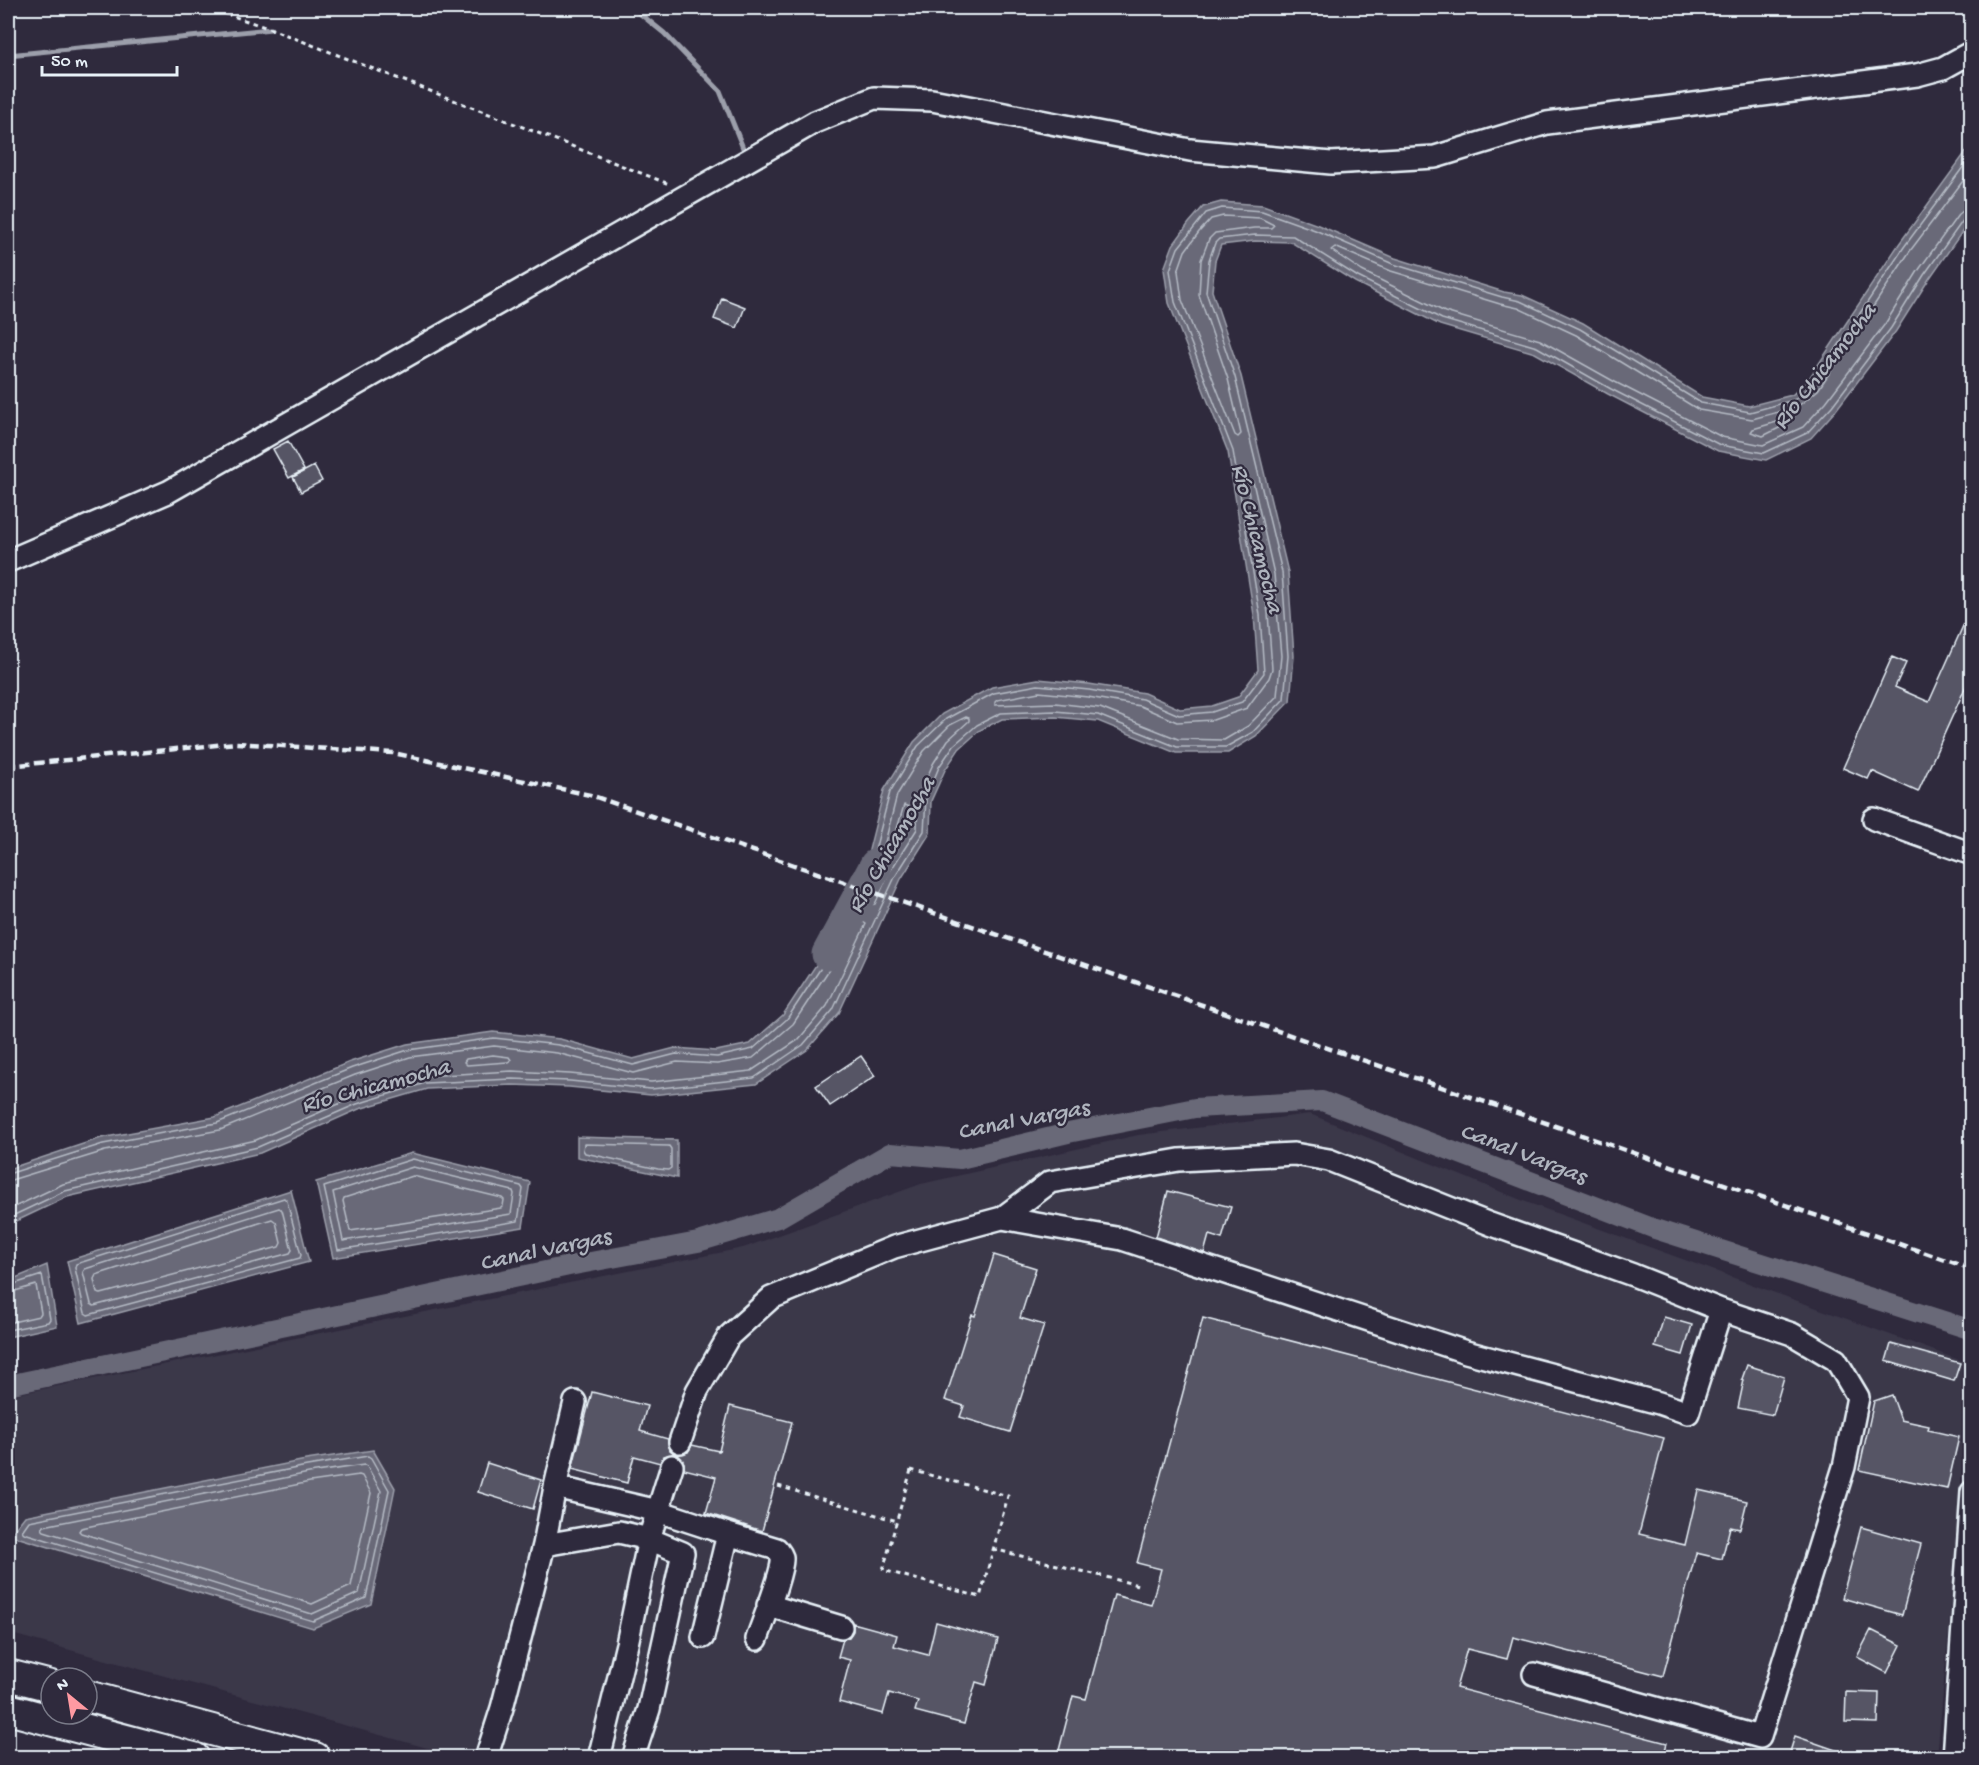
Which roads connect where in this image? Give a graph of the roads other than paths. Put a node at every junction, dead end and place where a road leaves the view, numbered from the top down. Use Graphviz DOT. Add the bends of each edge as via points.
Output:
graph roads {
  1 [pos="1971,52"];
  2 [pos="8,561"];
  3 [pos="1874,819"];
  4 [pos="1971,854"];
  5 [pos="1002,1218"];
  6 [pos="1721,1310"];
  7 [pos="575,1402"];
  8 [pos="680,1442"];
  9 [pos="672,1466"];
  10 [pos="555,1487"];
  11 [pos="1971,1502"];
  12 [pos="633,1506"];
  13 [pos="658,1511"];
  14 [pos="693,1522"];
  15 [pos="618,1532"];
  16 [pos="728,1534"];
  17 [pos="649,1539"];
  18 [pos="544,1545"];
  19 [pos="683,1553"];
  20 [pos="768,1605"];
  21 [pos="841,1627"];
  22 [pos="703,1637"];
  23 [pos="757,1639"];
  24 [pos="1534,1674"];
  25 [pos="8,1675"];
  26 [pos="39,1683"];
  27 [pos="99,1699"];
  28 [pos="8,1709"];
  29 [pos="194,1758"];
  30 [pos="315,1758"];
  31 [pos="486,1758"];
  32 [pos="599,1758"];
  33 [pos="633,1758"];
  34 [pos="1954,1758"];
  1 -- 2 [label="street" via="1943,68 1917,75 1547,123 1435,158 1331,163 1190,150 932,100 874,98 816,122 168,492"];
  3 -- 4 [label="street"];
  5 -- 6 [label="street" via="1050,1182 1179,1160 1294,1154 1329,1160"];
  5 -- 6 [label="street" via="1122,1239 1467,1352 1688,1413"];
  5 -- 8 [label="street" via="894,1247 771,1298 729,1336 697,1391"];
  6 -- 24 [label="street" via="1792,1334 1836,1360 1858,1397 1844,1467 1760,1737"];
  7 -- 10 [label="street"];
  9 -- 13 [label="street"];
  10 -- 12 [label="street"];
  10 -- 18 [label="street"];
  11 -- 34 [label="street"];
  12 -- 13 [label="street"];
  12 -- 15 [label="street"];
  13 -- 14 [label="street"];
  13 -- 17 [label="street"];
  14 -- 16 [label="street"];
  14 -- 19 [label="street"];
  15 -- 17 [label="street"];
  15 -- 18 [label="street"];
  16 -- 20 [label="street" via="777,1549 782,1555"];
  16 -- 22 [label="street"];
  17 -- 19 [label="street"];
  17 -- 32 [label="street"];
  18 -- 31 [label="street"];
  19 -- 33 [label="street" via="649,1709"];
  20 -- 21 [label="street"];
  20 -- 23 [label="street"];
  25 -- 26 [label="highway"];
  27 -- 30 [label="highway"];
  28 -- 29 [label="highway"];
}
